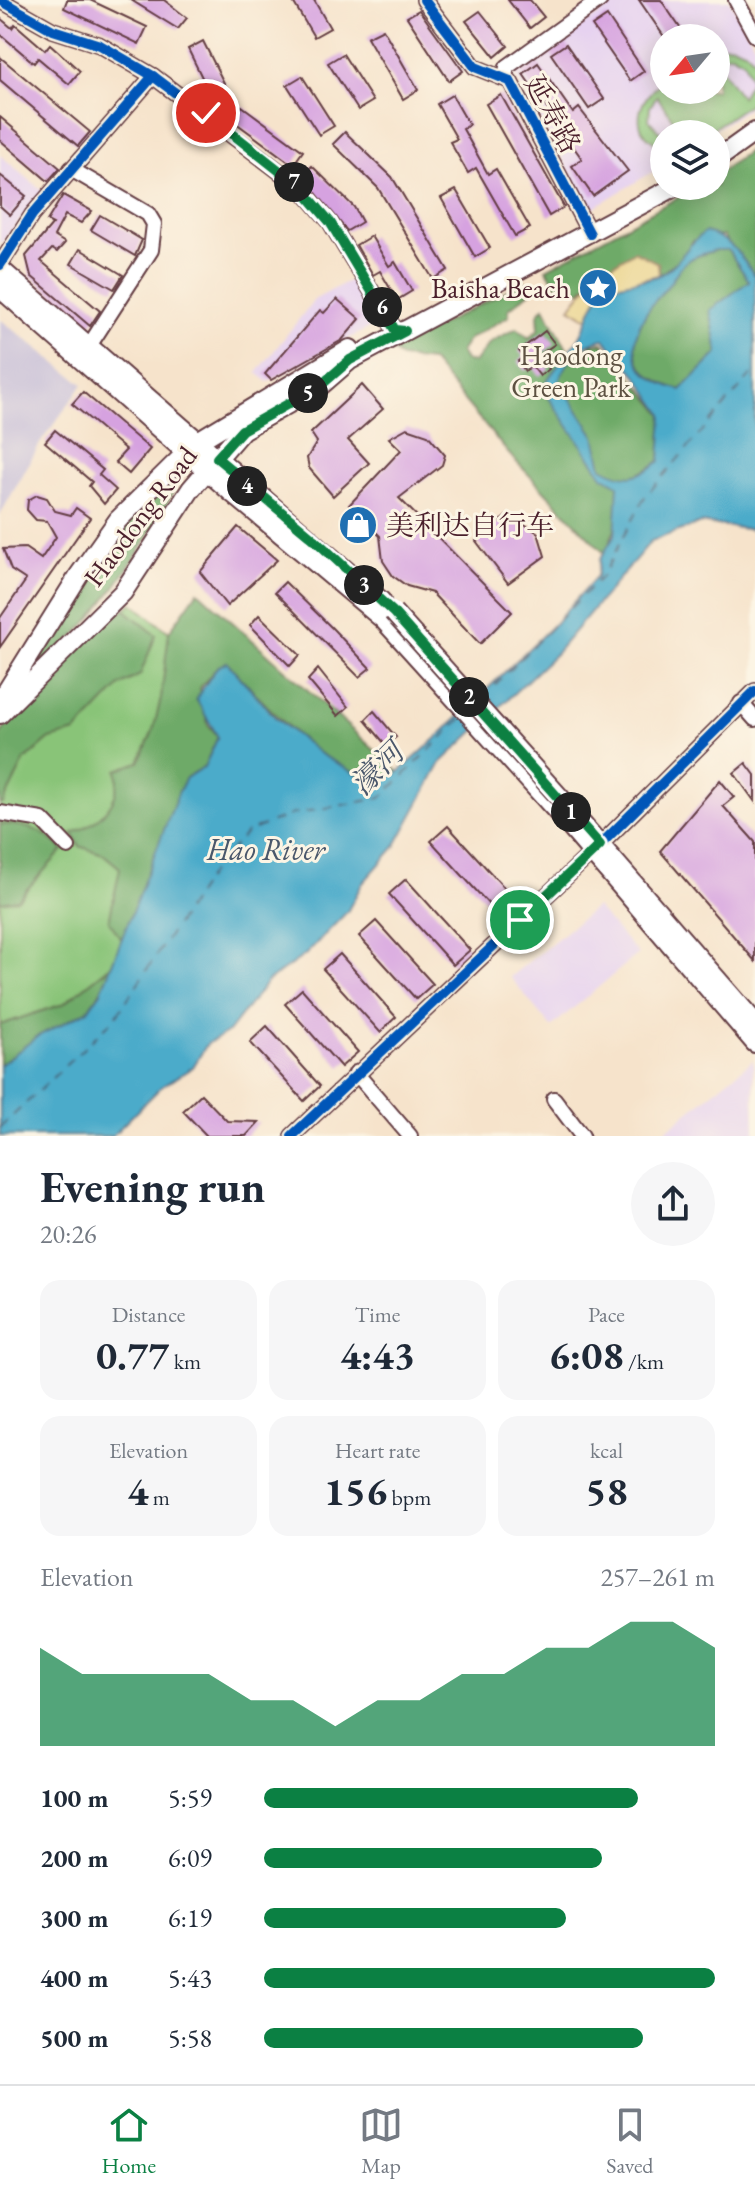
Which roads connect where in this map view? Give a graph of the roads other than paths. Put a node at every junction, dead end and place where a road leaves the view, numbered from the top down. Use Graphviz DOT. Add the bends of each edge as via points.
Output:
graph roads {
  1 [pos="0,0"];
  2 [pos="424,0"];
  3 [pos="600,0"];
  4 [pos="736,0"];
  5 [pos="755,35"];
  6 [pos="153,76"];
  7 [pos="505,77"];
  8 [pos="755,121"];
  9 [pos="755,132"];
  10 [pos="730,139"];
  11 [pos="730,150"];
  12 [pos="71,169"];
  13 [pos="650,192"];
  14 [pos="650,199"];
  15 [pos="588,230"];
  16 [pos="0,267"];
  17 [pos="0,288"];
  18 [pos="399,329"];
  19 [pos="89,346"];
  20 [pos="192,446"];
  21 [pos="212,464"];
  22 [pos="755,691"];
  23 [pos="0,701"];
  24 [pos="741,703"];
  25 [pos="0,714"];
  26 [pos="755,719"];
  27 [pos="0,813"];
  28 [pos="68,847"];
  29 [pos="595,849"];
  30 [pos="755,1023"];
  31 [pos="755,1043"];
  32 [pos="356,1073"];
  33 [pos="554,1099"];
  34 [pos="292,1136"];
  35 [pos="410,1136"];
  36 [pos="582,1136"];
  1 -- 6 [label="street" via="53,30 100,45"];
  2 -- 7 [label="street, 延寿路" via="475,67"];
  3 -- 7 [label="street" via="507,67"];
  4 -- 5 [label="street"];
  6 -- 12 [label="street"];
  6 -- 18 [label="street" via="300,187 330,222"];
  7 -- 15 [label="street, 延寿路"];
  8 -- 10 [label="main road"];
  9 -- 11 [label="main road"];
  12 -- 16 [label="street" via="32,215"];
  12 -- 19 [label="street" via="148,214 154,224 151,250"];
  13 -- 15 [label="main road, Haodong Road"];
  14 -- 15 [label="main road, Haodong Road"];
  15 -- 18 [label="main road, Haodong Road"];
  16 -- 19 [label="main road"];
  17 -- 20 [label="main road"];
  18 -- 20 [label="main road, Haodong Road"];
  18 -- 21 [label="main road, Haodong Road" via="320,386 242,430"];
  19 -- 20 [label="main road"];
  20 -- 21 [label="main road"];
  20 -- 23 [label="main road, Haodong Road" via="118,520"];
  21 -- 25 [label="main road, Haodong Road" via="123,592"];
  21 -- 29 [label="main road, bridge" via="314,539"];
  22 -- 24 [label="street"];
  24 -- 26 [label="street"];
  24 -- 29 [label="street"];
  27 -- 28 [label="street" via="42,820"];
  29 -- 30 [label="main road"];
  29 -- 31 [label="main road"];
  29 -- 32 [label="street"];
  32 -- 34 [label="street"];
  32 -- 35 [label="street"];
  33 -- 36 [label="street"];
}
